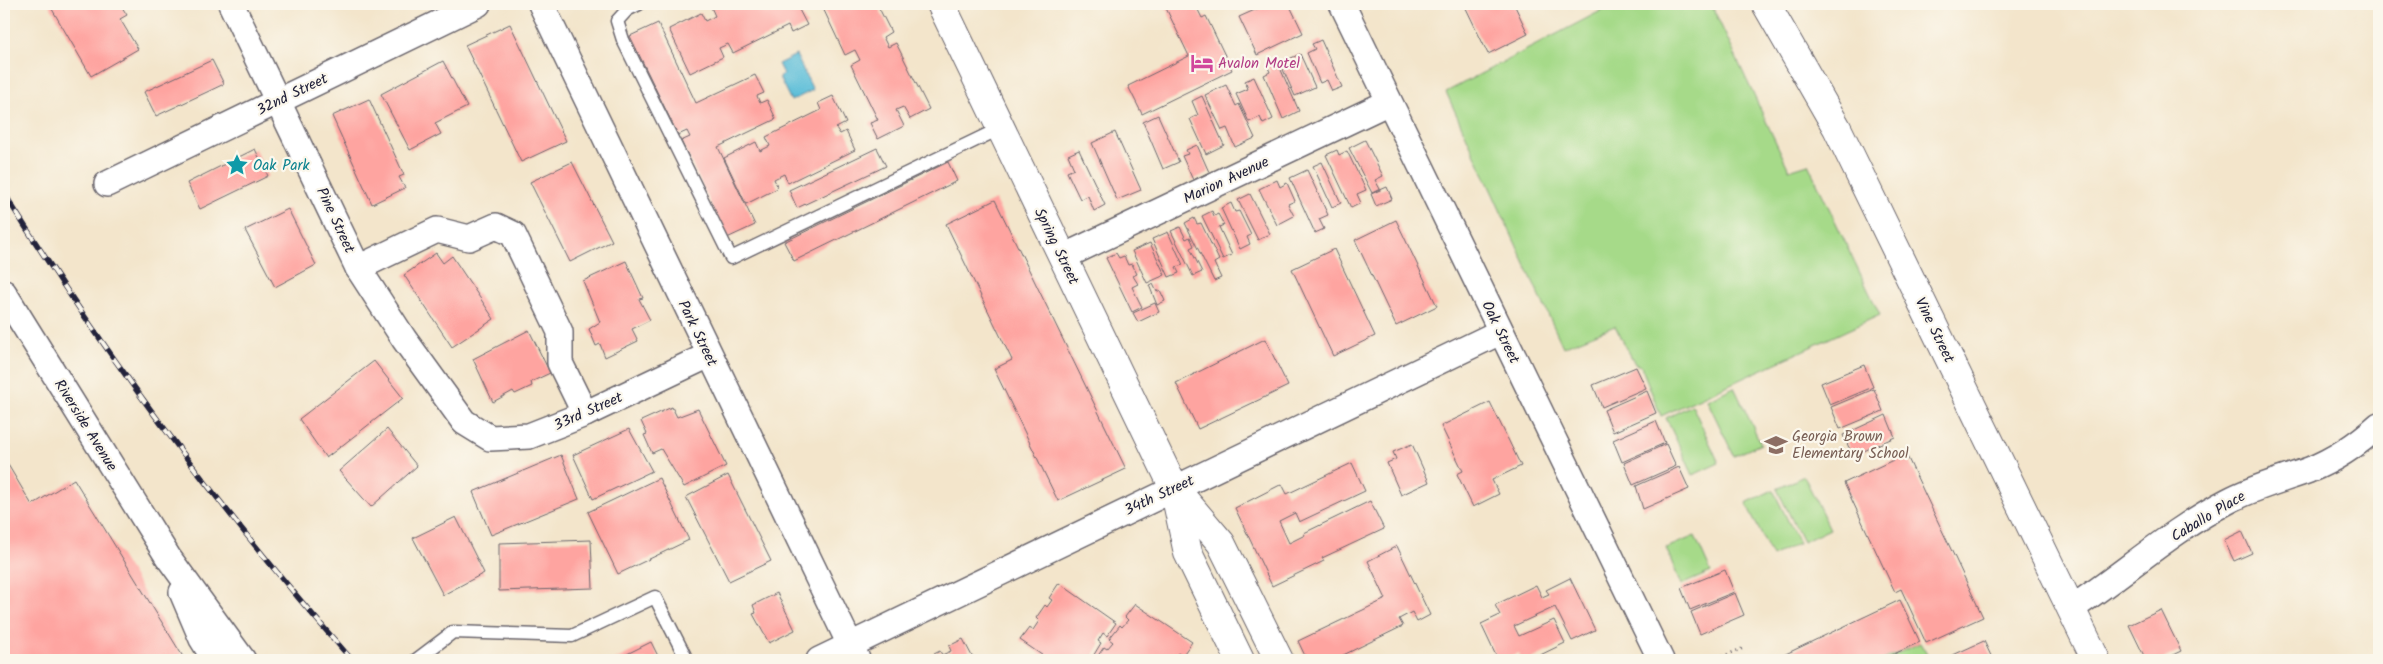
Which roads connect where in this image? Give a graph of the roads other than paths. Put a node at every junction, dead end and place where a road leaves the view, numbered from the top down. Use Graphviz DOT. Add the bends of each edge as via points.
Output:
graph roads {
  1 [pos="231,4"];
  2 [pos="478,4"];
  3 [pos="541,4"];
  4 [pos="639,4"];
  5 [pos="941,4"];
  6 [pos="1342,4"];
  7 [pos="1766,4"];
  8 [pos="279,100"];
  9 [pos="1389,102"];
  10 [pos="1001,128"];
  11 [pos="107,184"];
  12 [pos="1063,257"];
  13 [pos="358,268"];
  14 [pos="4,294"];
  15 [pos="1500,332"];
  16 [pos="709,355"];
  17 [pos="585,414"];
  18 [pos="464,422"];
  19 [pos="2379,425"];
  20 [pos="1174,488"];
  21 [pos="168,557"];
  22 [pos="2072,608"];
  23 [pos="854,653"];
  24 [pos="215,660"];
  25 [pos="243,660"];
  26 [pos="416,660"];
  27 [pos="687,660"];
  28 [pos="819,660"];
  29 [pos="1240,660"];
  30 [pos="1279,660"];
  31 [pos="1661,660"];
  32 [pos="2096,660"];
  1 -- 8 [label="street, Pine Street"];
  2 -- 8 [label="street, 32nd Street"];
  3 -- 16 [label="street, Park Street"];
  4 -- 10 [label="lane" via="627,10 617,21 623,40 731,258"];
  5 -- 10 [label="main road, Spring Street"];
  6 -- 9 [label="street, Oak Street"];
  7 -- 22 [label="main road, Vine Street" via="1837,128"];
  8 -- 11 [label="street, 32nd Street"];
  8 -- 13 [label="street, Pine Street"];
  9 -- 12 [label="street, Marion Avenue"];
  9 -- 15 [label="street, Oak Street"];
  10 -- 12 [label="main road, Spring Street"];
  12 -- 20 [label="main road, Spring Street"];
  13 -- 17 [label="street" via="437,230 469,238 496,226 512,234 560,332 560,363"];
  13 -- 18 [label="street, Pine Street"];
  14 -- 21 [label="street, Riverside Avenue"];
  15 -- 20 [label="street, 34th Street"];
  15 -- 31 [label="street, Oak Street"];
  16 -- 17 [label="street, 33rd Street"];
  16 -- 23 [label="street, Park Street"];
  17 -- 18 [label="street, 33rd Street" via="529,436 490,438"];
  19 -- 22 [label="street, Caballo Place" via="2343,452 2310,469 2228,501"];
  20 -- 23 [label="street, 34th Street"];
  20 -- 29 [label="main road, Spring Street" via="1188,553"];
  20 -- 30 [label="main road, Spring Street" via="1221,543"];
  21 -- 24 [label="street, Riverside Avenue" via="202,639"];
  21 -- 25 [label="street, Riverside Avenue"];
  22 -- 32 [label="main road, Vine Street"];
  23 -- 28 [label="street, 34th Street"];
  26 -- 27 [label="lane" via="453,632 572,636 655,597"];
}
